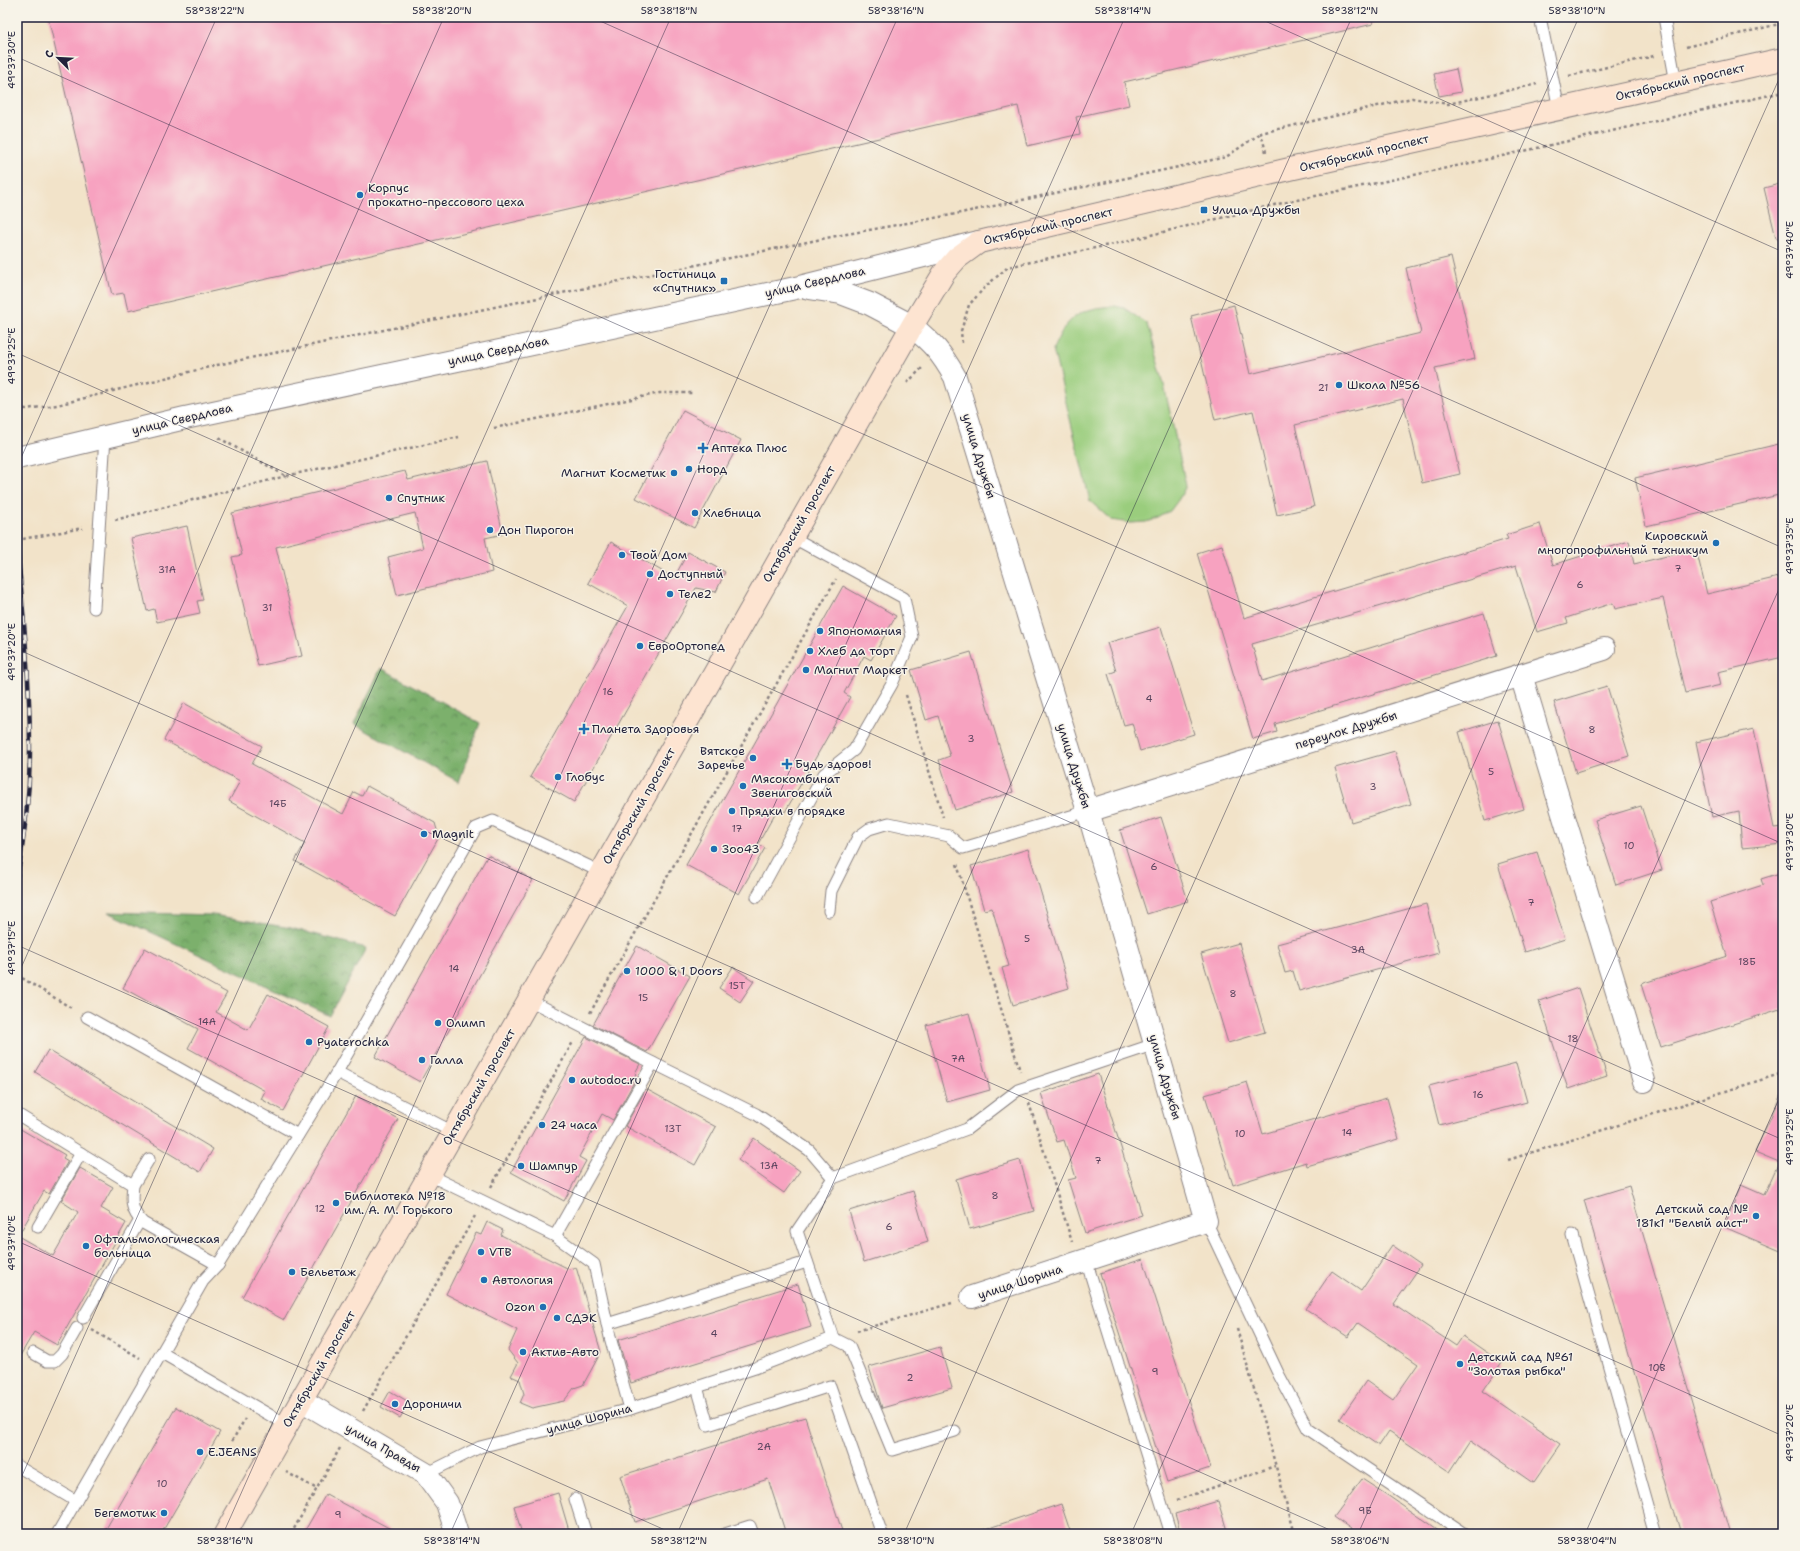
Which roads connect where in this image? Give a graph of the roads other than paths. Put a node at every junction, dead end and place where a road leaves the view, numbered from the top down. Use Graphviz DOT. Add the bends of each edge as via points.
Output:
graph roads {
  1 [pos="1540,17"];
  2 [pos="1666,18"];
  3 [pos="1783,59"];
  4 [pos="1676,83"];
  5 [pos="1559,109"];
  6 [pos="979,242"];
  7 [pos="800,287"];
  8 [pos="912,326"];
  9 [pos="105,437"];
  10 [pos="17,458"];
  11 [pos="792,537"];
  12 [pos="94,608"];
  13 [pos="1604,649"];
  14 [pos="1521,675"];
  15 [pos="1088,811"];
  16 [pos="602,872"];
  17 [pos="757,897"];
  18 [pos="828,911"];
  19 [pos="529,1000"];
  20 [pos="87,1017"];
  21 [pos="1155,1044"];
  22 [pos="653,1063"];
  23 [pos="337,1072"];
  24 [pos="1644,1081"];
  25 [pos="17,1114"];
  26 [pos="454,1132"];
  27 [pos="298,1135"];
  28 [pos="81,1153"];
  29 [pos="149,1159"];
  30 [pos="429,1175"];
  31 [pos="834,1178"];
  32 [pos="133,1185"];
  33 [pos="140,1220"];
  34 [pos="1206,1221"];
  35 [pos="38,1227"];
  36 [pos="1572,1235"];
  37 [pos="555,1236"];
  38 [pos="807,1262"];
  39 [pos="1082,1262"];
  40 [pos="218,1265"];
  41 [pos="972,1297"];
  42 [pos="83,1318"];
  43 [pos="608,1324"];
  44 [pos="77,1328"];
  45 [pos="833,1338"];
  46 [pos="33,1353"];
  47 [pos="162,1353"];
  48 [pos="697,1387"];
  49 [pos="301,1400"];
  50 [pos="630,1409"];
  51 [pos="287,1425"];
  52 [pos="955,1431"];
  53 [pos="17,1466"];
  54 [pos="426,1474"];
  55 [pos="575,1499"];
  56 [pos="76,1501"];
  57 [pos="57,1534"];
  58 [pos="225,1534"];
  59 [pos="456,1534"];
  60 [pos="586,1534"];
  61 [pos="725,1534"];
  62 [pos="753,1534"];
  63 [pos="882,1534"];
  64 [pos="1171,1534"];
  65 [pos="1464,1534"];
  66 [pos="1656,1534"];
  1 -- 5 [label="lane"];
  2 -- 4 [label="lane"];
  3 -- 4 [label="main road, Октябрьский проспект"];
  4 -- 5 [label="main road, Октябрьский проспект"];
  5 -- 6 [label="main road, Октябрьский проспект"];
  6 -- 7 [label="street, улица Свердлова"];
  6 -- 8 [label="main road, Октябрьский проспект" via="957,258 944,274"];
  7 -- 8 [label="street, улица Дружбы" via="841,293 870,304"];
  7 -- 9 [label="street, улица Свердлова"];
  8 -- 11 [label="main road, Октябрьский проспект"];
  8 -- 15 [label="street, улица Дружбы" via="936,347 955,376"];
  9 -- 10 [label="street, улица Свердлова"];
  9 -- 12 [label="lane"];
  11 -- 16 [label="main road, Октябрьский проспект"];
  11 -- 17 [label="lane" via="904,598 912,636 892,684 854,750 824,774"];
  13 -- 14 [label="street, переулок Дружбы"];
  14 -- 15 [label="street, переулок Дружбы"];
  14 -- 24 [label="street"];
  15 -- 18 [label="lane" via="963,848 949,836 889,823 869,829 858,837 831,890"];
  15 -- 21 [label="street, улица Дружбы"];
  16 -- 19 [label="main road, Октябрьский проспект"];
  16 -- 23 [label="lane" via="493,821 476,828"];
  19 -- 22 [label="lane"];
  19 -- 26 [label="main road, Октябрьский проспект"];
  20 -- 27 [label="lane"];
  21 -- 31 [label="lane" via="1018,1090 967,1129"];
  21 -- 34 [label="street, улица Дружбы"];
  22 -- 31 [label="lane" via="756,1114 809,1150"];
  22 -- 37 [label="lane"];
  23 -- 26 [label="lane"];
  23 -- 27 [label="lane"];
  25 -- 28 [label="lane"];
  26 -- 30 [label="main road, Октябрьский проспект"];
  27 -- 40 [label="lane"];
  28 -- 32 [label="lane"];
  28 -- 35 [label="lane"];
  29 -- 32 [label="lane"];
  30 -- 37 [label="lane"];
  30 -- 49 [label="main road, Октябрьский проспект"];
  31 -- 38 [label="lane" via="796,1231"];
  32 -- 33 [label="lane" via="131,1200 135,1214"];
  33 -- 40 [label="lane"];
  33 -- 42 [label="lane"];
  34 -- 39 [label="street, улица Шорина"];
  34 -- 65 [label="lane" via="1279,1375 1308,1429"];
  36 -- 66 [label="lane"];
  37 -- 43 [label="lane" via="594,1264"];
  38 -- 43 [label="lane"];
  38 -- 45 [label="lane"];
  39 -- 41 [label="street, улица Шорина"];
  39 -- 64 [label="lane"];
  40 -- 47 [label="lane" via="203,1281"];
  43 -- 50 [label="lane"];
  44 -- 46 [label="lane" via="55,1361 47,1361"];
  45 -- 48 [label="lane, улица Шорина"];
  45 -- 52 [label="lane" via="849,1346 892,1450"];
  47 -- 51 [label="lane"];
  47 -- 56 [label="lane"];
  48 -- 50 [label="lane, улица Шорина"];
  48 -- 63 [label="lane" via="708,1425 830,1386"];
  49 -- 51 [label="main road, Октябрьский проспект"];
  49 -- 54 [label="street, улица Правды"];
  50 -- 54 [label="lane, улица Шорина" via="480,1447"];
  51 -- 58 [label="main road, Октябрьский проспект"];
  53 -- 56 [label="lane"];
  54 -- 59 [label="street, улица Правды" via="447,1503"];
  55 -- 60 [label="lane"];
  56 -- 57 [label="lane"];
  61 -- 62 [label="lane" via="750,1526"];
}
